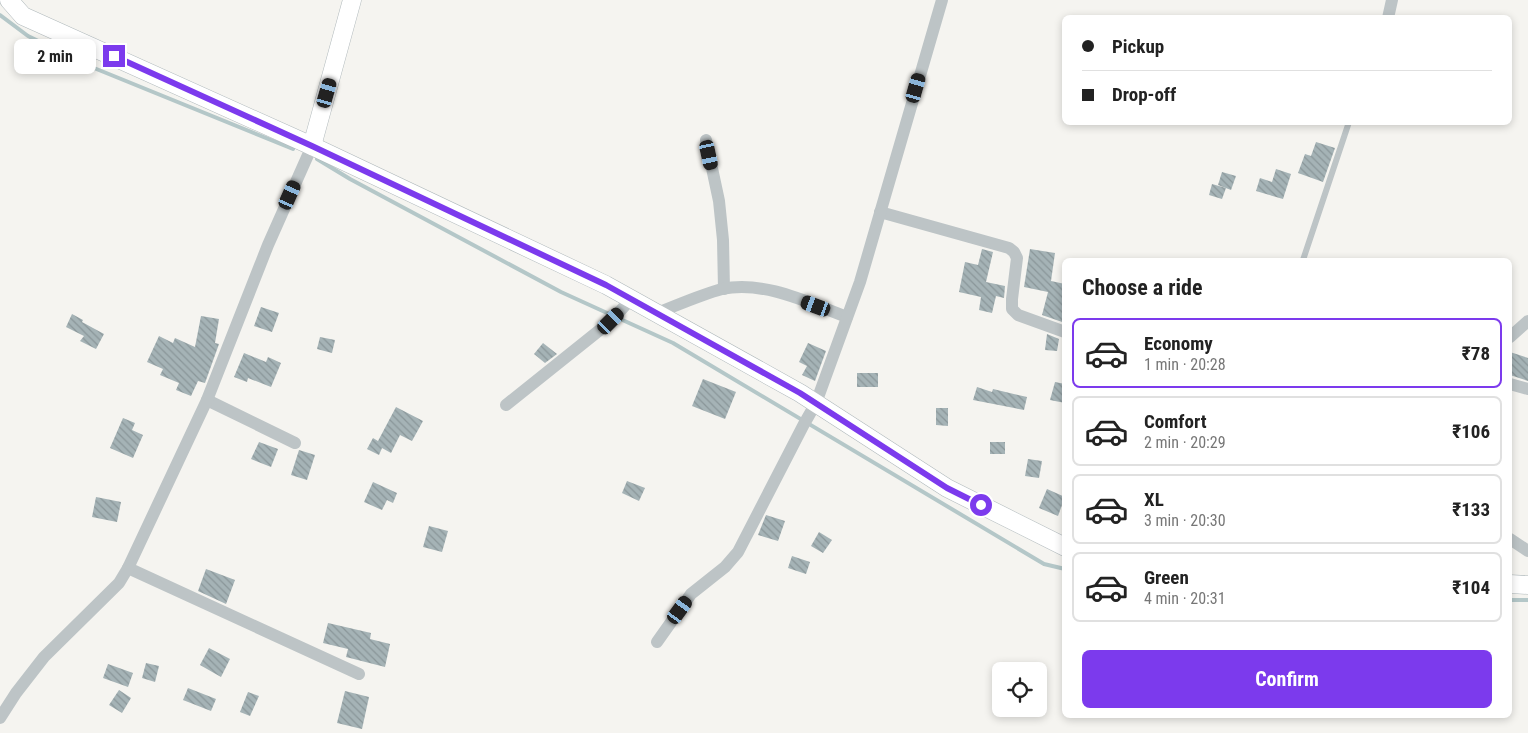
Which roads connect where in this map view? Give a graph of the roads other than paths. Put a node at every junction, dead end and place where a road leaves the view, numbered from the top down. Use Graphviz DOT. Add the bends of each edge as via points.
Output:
graph roads {
  1 [pos="9,0"];
  2 [pos="352,0"];
  3 [pos="942,0"];
  4 [pos="1392,0"];
  5 [pos="1389,15"];
  6 [pos="1348,125"];
  7 [pos="706,140"];
  8 [pos="312,146"];
  9 [pos="880,212"];
  10 [pos="1304,258"];
  11 [pos="724,289"];
  12 [pos="629,301"];
  13 [pos="657,314"];
  14 [pos="847,317"];
  15 [pos="1528,321"];
  16 [pos="1062,331"];
  17 [pos="1512,335"];
  18 [pos="1512,385"];
  19 [pos="1528,389"];
  20 [pos="207,400"];
  21 [pos="506,405"];
  22 [pos="813,407"];
  23 [pos="295,443"];
  24 [pos="1512,540"];
  25 [pos="1062,546"];
  26 [pos="1528,551"];
  27 [pos="128,568"];
  28 [pos="1512,584"];
  29 [pos="1528,585"];
  30 [pos="657,642"];
  31 [pos="358,674"];
  32 [pos="0,718"];
  1 -- 8 [label="street" via="23,16"];
  2 -- 8 [label="street"];
  3 -- 9 [label="street"];
  4 -- 5 [label="street"];
  6 -- 10 [label="lane"];
  7 -- 11 [label="street" via="719,200"];
  8 -- 12 [label="street" via="606,285"];
  8 -- 20 [label="street" via="268,245"];
  9 -- 14 [label="street"];
  9 -- 16 [label="street" via="1009,248 1017,258 1012,309 1018,315"];
  11 -- 13 [label="street"];
  11 -- 14 [label="street" via="745,287 784,294"];
  12 -- 13 [label="street"];
  12 -- 21 [label="street" via="611,321"];
  13 -- 22 [label="street"];
  14 -- 22 [label="street"];
  15 -- 17 [label="street"];
  18 -- 19 [label="street"];
  20 -- 23 [label="street"];
  20 -- 27 [label="street"];
  22 -- 25 [label="street" via="947,488"];
  22 -- 30 [label="street" via="738,552 725,567 691,594"];
  24 -- 26 [label="street"];
  27 -- 31 [label="street"];
  27 -- 32 [label="street" via="119,583 44,657"];
  28 -- 29 [label="street"];
}
